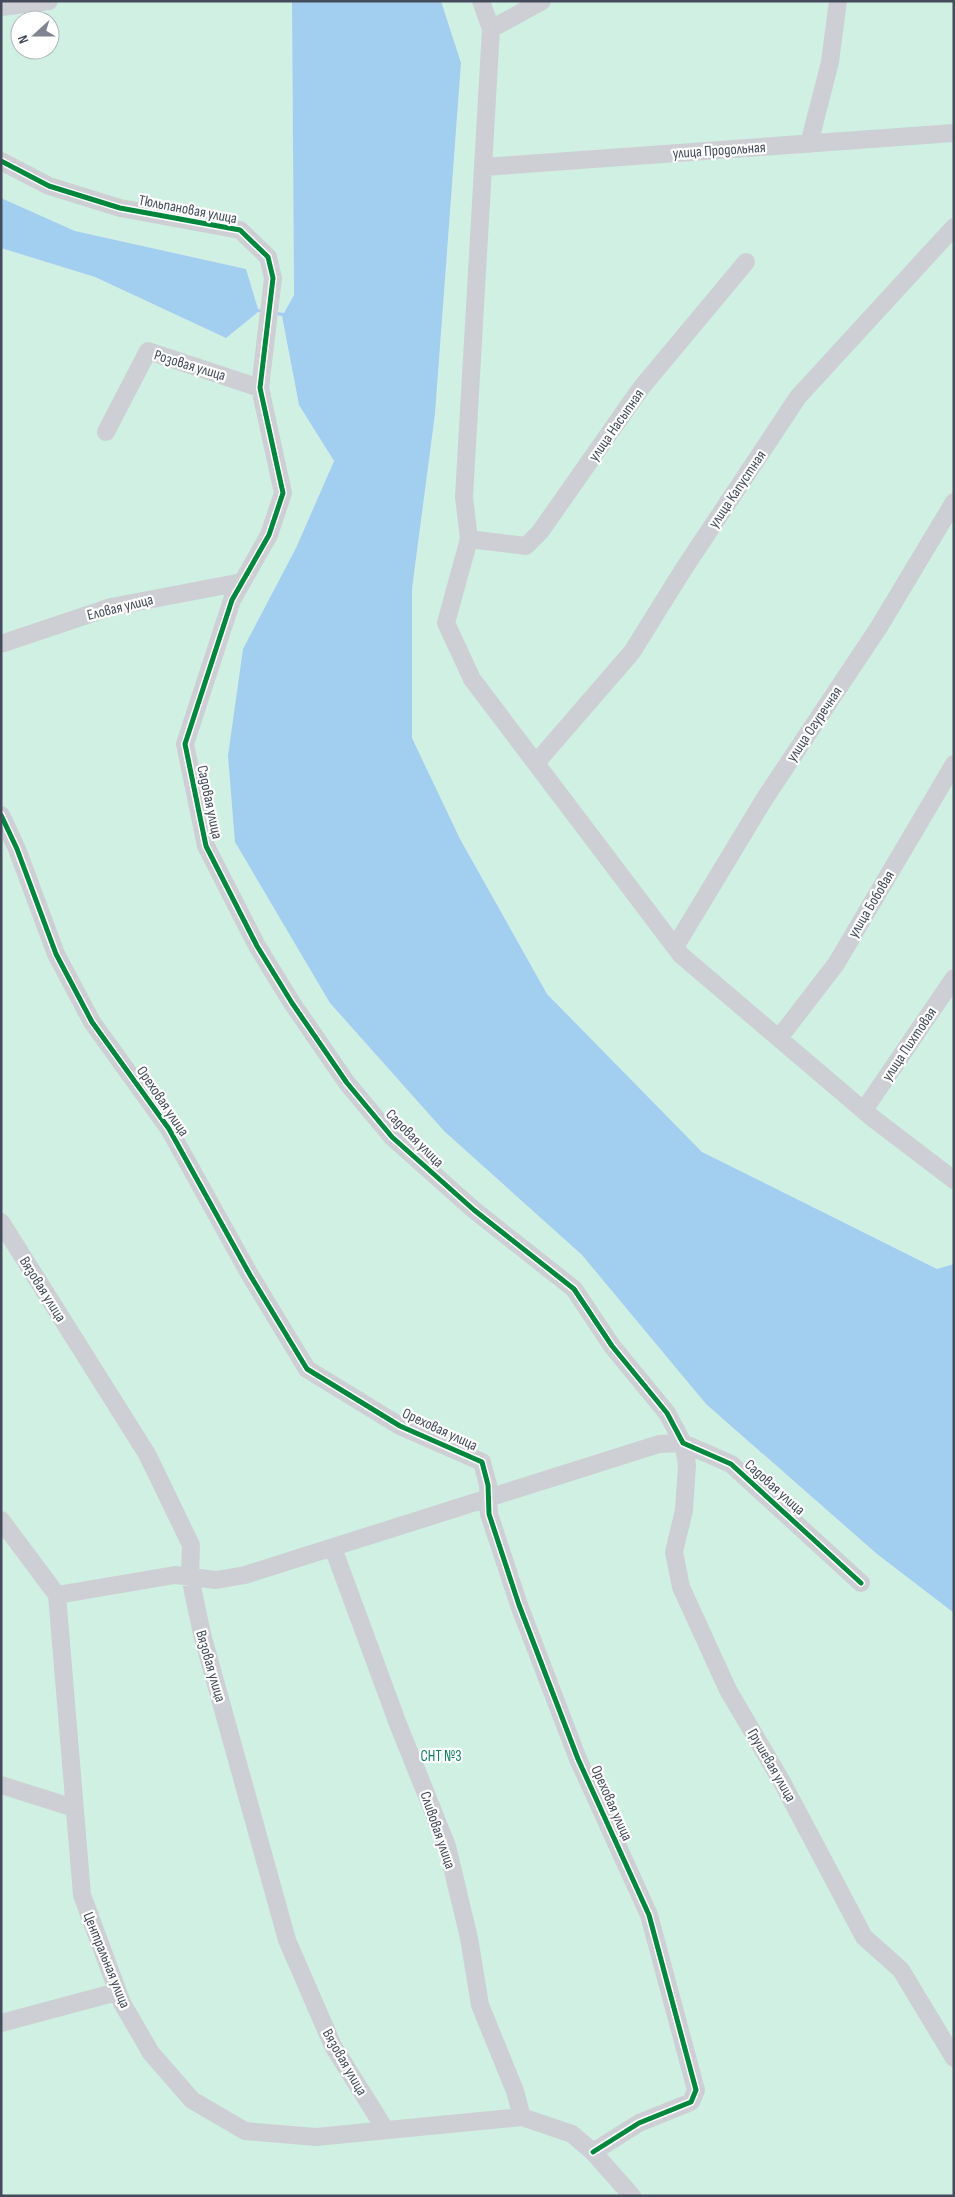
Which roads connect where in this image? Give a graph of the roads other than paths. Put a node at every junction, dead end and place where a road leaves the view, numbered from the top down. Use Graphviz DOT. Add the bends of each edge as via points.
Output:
graph roads {
  1 [pos="48,1"];
  2 [pos="480,1"];
  3 [pos="542,1"];
  4 [pos="838,1"];
  5 [pos="1,7"];
  6 [pos="491,29"];
  7 [pos="954,133"];
  8 [pos="809,144"];
  9 [pos="1,161"];
  10 [pos="484,167"];
  11 [pos="954,228"];
  12 [pos="746,262"];
  13 [pos="260,388"];
  14 [pos="106,432"];
  15 [pos="954,502"];
  16 [pos="469,539"];
  17 [pos="242,582"];
  18 [pos="1,644"];
  19 [pos="536,763"];
  20 [pos="954,764"];
  21 [pos="1,815"];
  22 [pos="675,947"];
  23 [pos="954,978"];
  24 [pos="779,1038"];
  25 [pos="864,1110"];
  26 [pos="954,1180"];
  27 [pos="1,1222"];
  28 [pos="682,1443"];
  29 [pos="489,1500"];
  30 [pos="1,1520"];
  31 [pos="333,1548"];
  32 [pos="190,1577"];
  33 [pos="861,1583"];
  34 [pos="57,1595"];
  35 [pos="1,1785"];
  36 [pos="74,1808"];
  37 [pos="117,1992"];
  38 [pos="1,2022"];
  39 [pos="954,2058"];
  40 [pos="522,2117"];
  41 [pos="386,2129"];
  42 [pos="593,2152"];
  43 [pos="632,2196"];
  1 -- 5 [label="street"];
  2 -- 6 [label="street"];
  3 -- 6 [label="street"];
  4 -- 8 [label="street" via="830,62"];
  6 -- 10 [label="street"];
  7 -- 8 [label="street, улица Продольная"];
  8 -- 10 [label="street, улица Продольная"];
  9 -- 13 [label="street, Тюльпановая улица" via="48,186 120,208 240,230 268,257 273,278"];
  10 -- 16 [label="street" via="464,497"];
  11 -- 19 [label="street, улица Капустная" via="798,398 632,652"];
  12 -- 16 [label="street, улица Насыпная" via="641,388 540,532 526,546"];
  13 -- 14 [label="street, Розовая улица" via="148,351"];
  13 -- 17 [label="street, Тюльпановая улица" via="283,493 269,535"];
  15 -- 22 [label="street, улица Огуречная" via="879,627 764,798"];
  16 -- 19 [label="street" via="446,623 472,679"];
  17 -- 18 [label="street, Еловая улица" via="111,607"];
  17 -- 28 [label="street, Садовая улица" via="229,608 185,744 206,846 252,937 292,1003 342,1075 392,1136 474,1210 574,1289 612,1346 667,1413"];
  19 -- 22 [label="street"];
  20 -- 24 [label="street, улица Бобовая" via="836,964"];
  21 -- 29 [label="street, Ореховая улица" via="56,954 92,1022 169,1129 250,1275 307,1369 400,1426 482,1462"];
  22 -- 24 [label="street"];
  23 -- 25 [label="street, улица Пихтовая"];
  24 -- 25 [label="street"];
  25 -- 26 [label="street"];
  27 -- 32 [label="street, Вязовая улица" via="147,1454 191,1545"];
  28 -- 29 [label="street" via="659,1444"];
  28 -- 33 [label="street, Садовая улица" via="730,1464"];
  28 -- 39 [label="street, Грушевая улица" via="687,1465 684,1510 674,1552 682,1587 728,1690 782,1782 864,1937 901,1970"];
  29 -- 31 [label="street"];
  29 -- 42 [label="street, Ореховая улица" via="489,1514 520,1605 578,1759 649,1916 696,2090 691,2102 639,2123"];
  30 -- 34 [label="street"];
  31 -- 32 [label="street" via="245,1575 216,1580"];
  31 -- 40 [label="street, Сливовая улица" via="447,1846 469,1938 480,2005 515,2091"];
  32 -- 34 [label="street" via="174,1575"];
  32 -- 41 [label="street, Вязовая улица" via="202,1634 287,1940 333,2046"];
  34 -- 36 [label="street, Центральная улица"];
  35 -- 36 [label="street"];
  36 -- 37 [label="street, Центральная улица" via="82,1896"];
  37 -- 38 [label="street"];
  37 -- 41 [label="street, Центральная улица" via="151,2053 192,2100 246,2131 316,2137"];
  40 -- 41 [label="street, Центральная улица"];
  40 -- 42 [label="street, Центральная улица" via="572,2134"];
  42 -- 43 [label="street, Центральная улица"];
}
